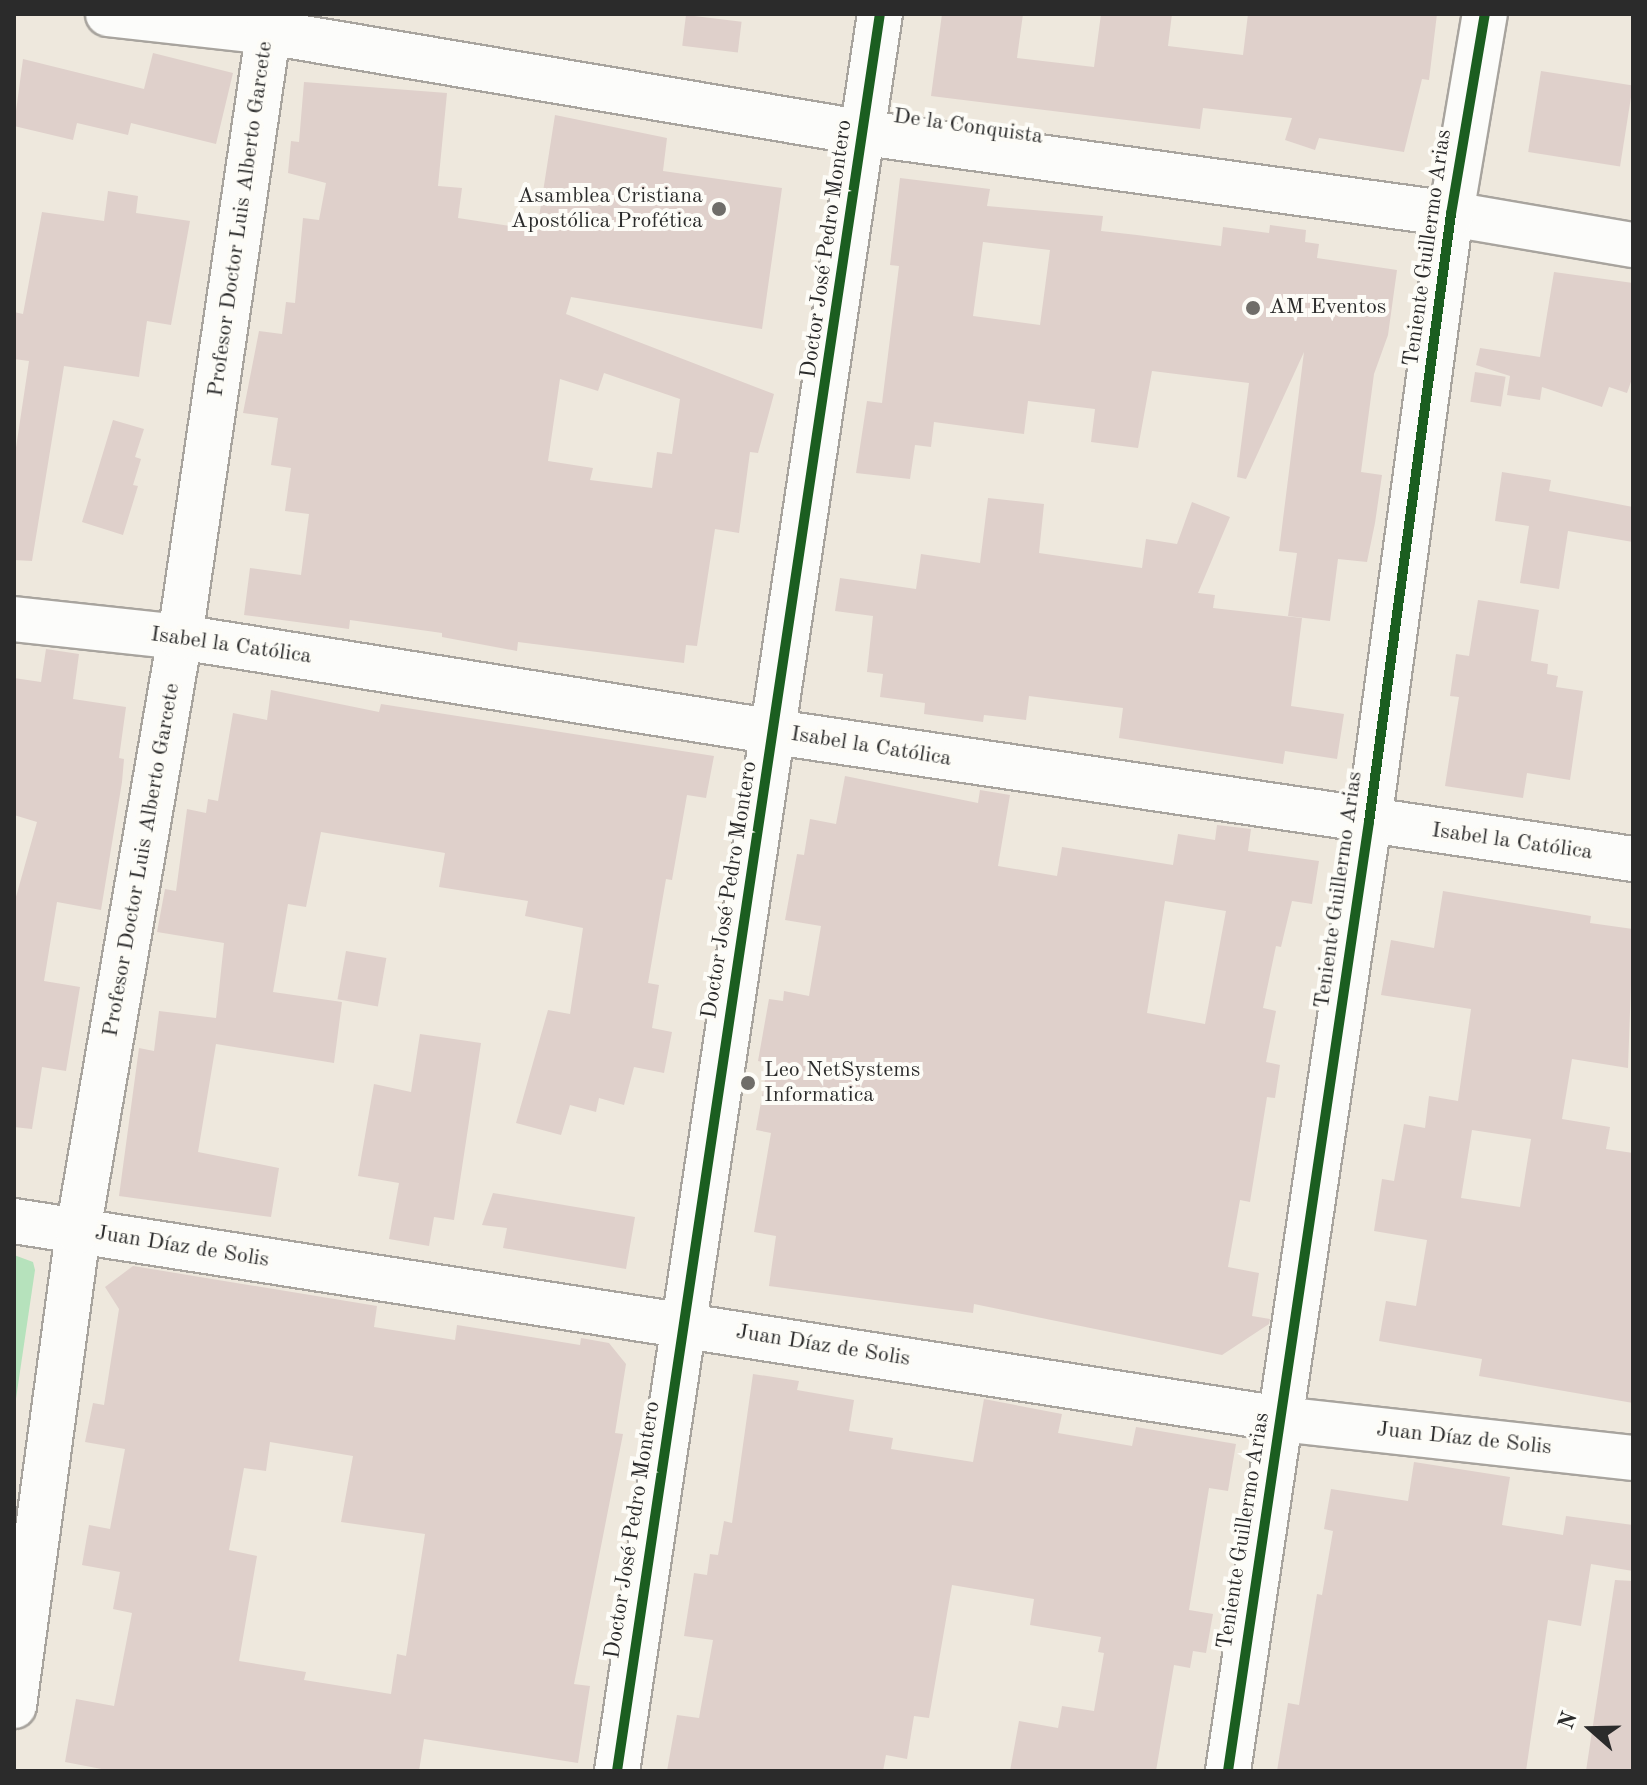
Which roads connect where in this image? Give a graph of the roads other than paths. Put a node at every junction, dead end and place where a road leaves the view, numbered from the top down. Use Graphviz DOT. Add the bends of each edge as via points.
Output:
graph roads {
  1 [pos="108,14"];
  2 [pos="880,14"];
  3 [pos="1485,14"];
  4 [pos="269,23"];
  5 [pos="865,133"];
  6 [pos="1451,214"];
  7 [pos="1633,245"];
  8 [pos="14,619"];
  9 [pos="180,637"];
  10 [pos="775,732"];
  11 [pos="1369,822"];
  12 [pos="1633,859"];
  13 [pos="14,1221"];
  14 [pos="78,1231"];
  15 [pos="684,1324"];
  16 [pos="1281,1419"];
  17 [pos="1633,1458"];
  18 [pos="14,1706"];
  19 [pos="617,1771"];
  20 [pos="1228,1771"];
  1 -- 4 [label="street, De la Conquista"];
  2 -- 5 [label="street, Doctor José Pedro Montero"];
  3 -- 6 [label="street, Teniente Guillermo Arias"];
  4 -- 5 [label="street, De la Conquista"];
  4 -- 9 [label="street, Profesor Doctor Luis Alberto Garcete"];
  5 -- 6 [label="street, De la Conquista"];
  5 -- 10 [label="street, Doctor José Pedro Montero"];
  6 -- 7 [label="street, De la Conquista"];
  6 -- 11 [label="street, Teniente Guillermo Arias"];
  8 -- 9 [label="street, Isabel la Católica"];
  9 -- 10 [label="street, Isabel la Católica"];
  9 -- 14 [label="street, Profesor Doctor Luis Alberto Garcete"];
  10 -- 11 [label="street, Isabel la Católica"];
  10 -- 15 [label="street, Doctor José Pedro Montero"];
  11 -- 12 [label="street, Isabel la Católica"];
  11 -- 16 [label="street, Teniente Guillermo Arias"];
  13 -- 14 [label="street, Juan Díaz de Solis"];
  14 -- 15 [label="street, Juan Díaz de Solis"];
  14 -- 18 [label="street, Profesor Doctor Luis Alberto Garcete"];
  15 -- 16 [label="street, Juan Díaz de Solis"];
  15 -- 19 [label="street, Doctor José Pedro Montero"];
  16 -- 17 [label="street, Juan Díaz de Solis"];
  16 -- 20 [label="street, Teniente Guillermo Arias"];
}
